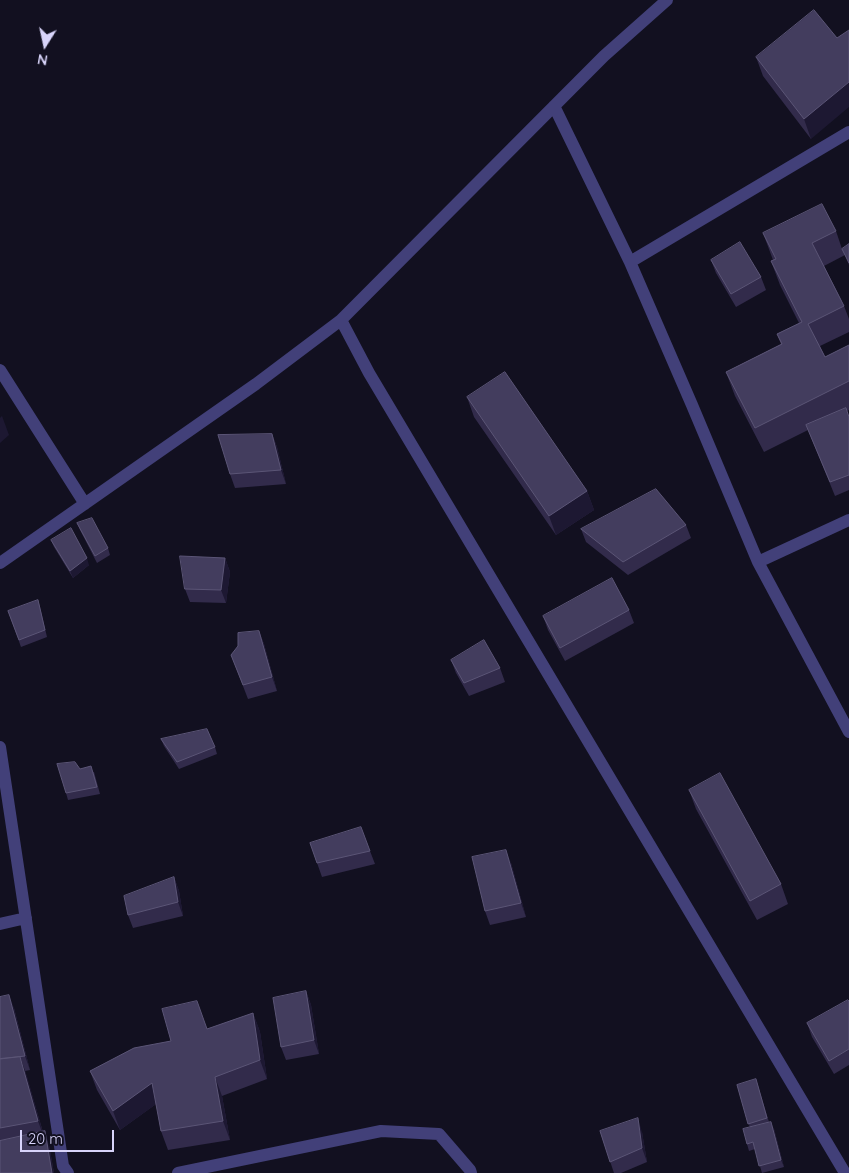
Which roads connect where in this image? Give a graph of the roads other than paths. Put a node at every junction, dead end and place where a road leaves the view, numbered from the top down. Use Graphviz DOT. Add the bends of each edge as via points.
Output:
graph roads {
  1 [pos="667,0"];
  2 [pos="554,106"];
  3 [pos="849,132"];
  4 [pos="630,262"];
  5 [pos="341,320"];
  6 [pos="0,370"];
  7 [pos="85,504"];
  8 [pos="849,520"];
  9 [pos="758,562"];
  10 [pos="0,563"];
  11 [pos="849,732"];
  12 [pos="0,747"];
  13 [pos="26,918"];
  14 [pos="0,924"];
  15 [pos="68,1173"];
  16 [pos="178,1173"];
  17 [pos="471,1173"];
  18 [pos="845,1173"];
  1 -- 2 [label="street"];
  2 -- 4 [label="street"];
  2 -- 5 [label="street"];
  3 -- 4 [label="street"];
  4 -- 9 [label="street"];
  5 -- 7 [label="street"];
  5 -- 18 [label="street" via="369,373"];
  6 -- 7 [label="street"];
  7 -- 10 [label="street"];
  8 -- 9 [label="street"];
  9 -- 11 [label="street"];
  12 -- 13 [label="street"];
  13 -- 14 [label="street"];
  13 -- 15 [label="street" via="63,1166"];
  16 -- 17 [label="street" via="381,1131 439,1134"];
}
